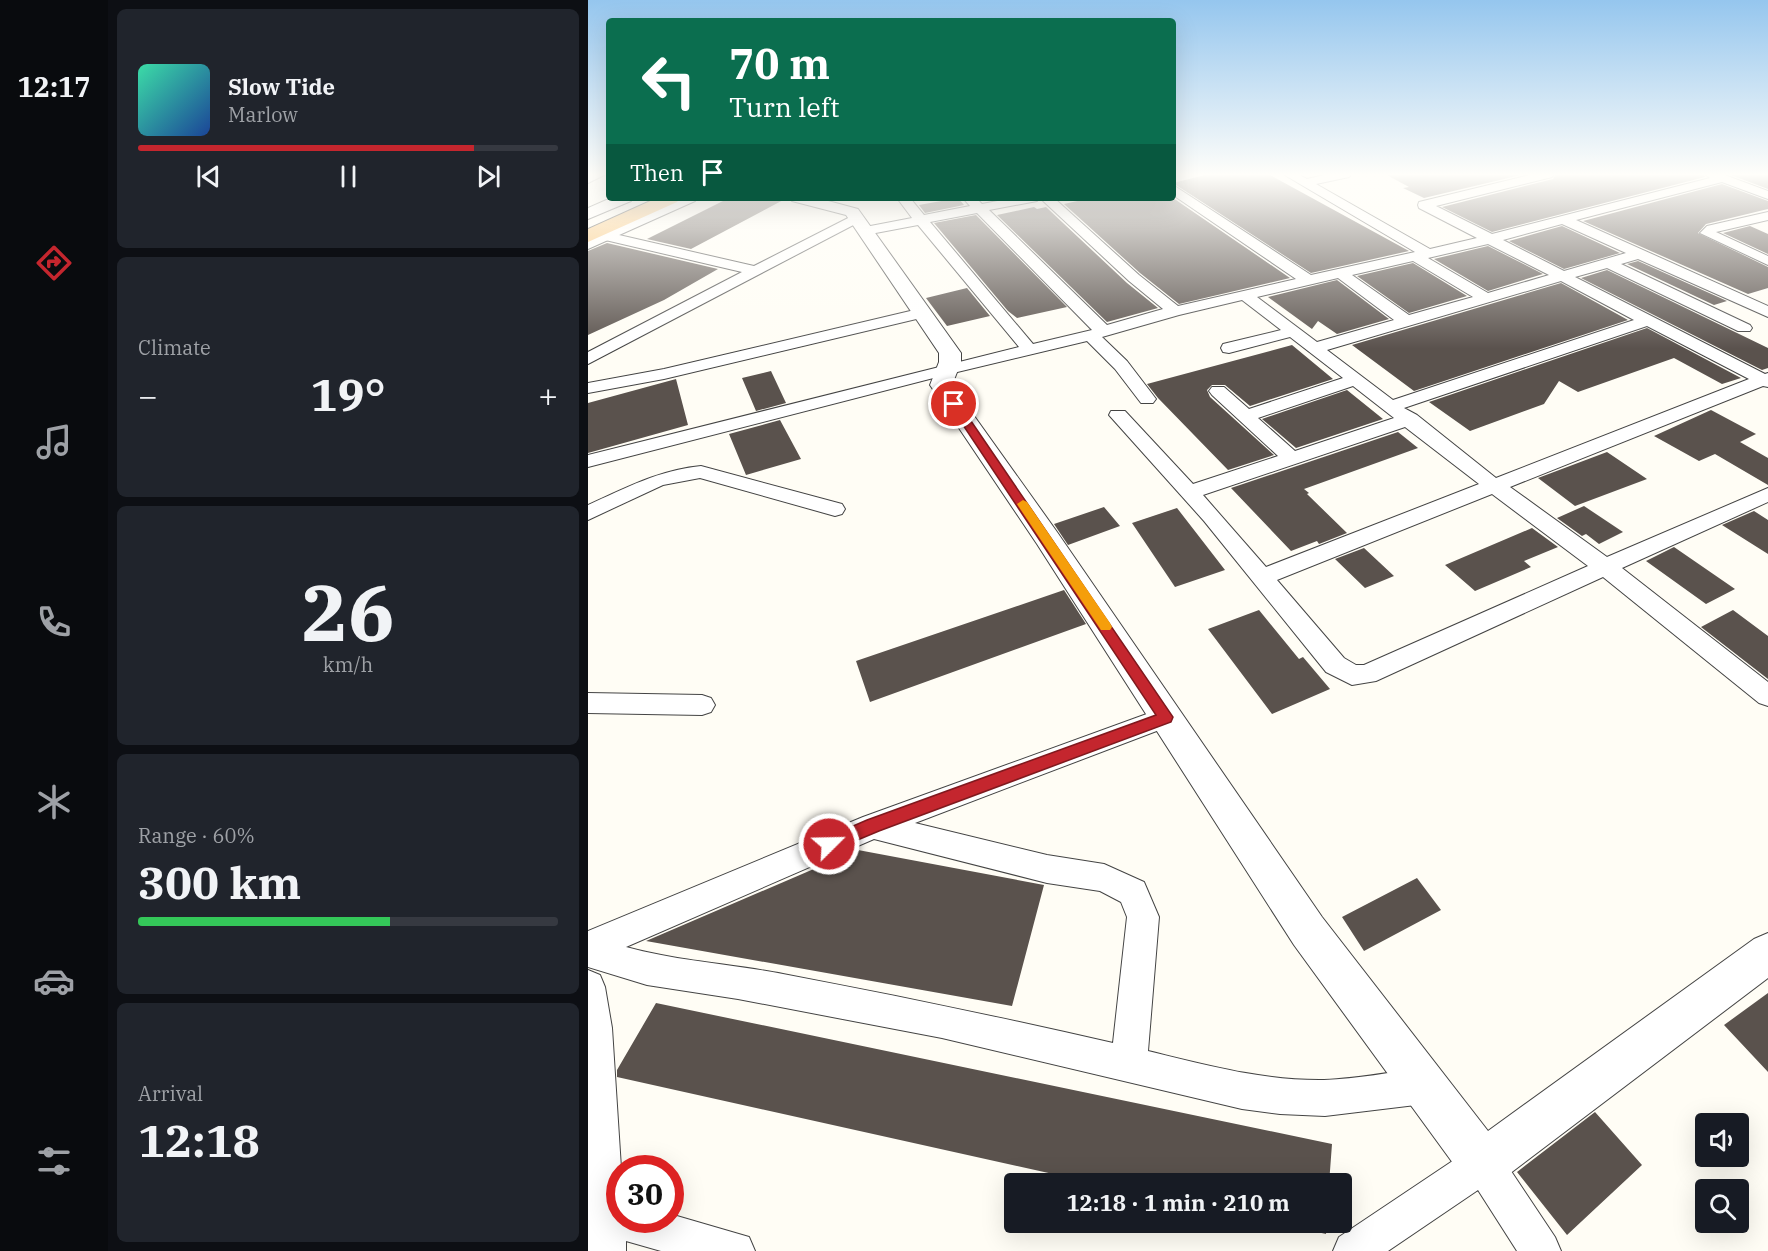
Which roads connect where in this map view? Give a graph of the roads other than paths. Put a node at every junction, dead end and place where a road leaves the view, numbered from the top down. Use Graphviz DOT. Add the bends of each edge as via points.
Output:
graph roads {
  1 [pos="844,232"];
  2 [pos="866,232"];
  3 [pos="933,232"];
  4 [pos="1003,232"];
  5 [pos="1084,232"];
  6 [pos="1237,232"];
  7 [pos="1385,232"];
  8 [pos="1477,232"];
  9 [pos="1516,232"];
  10 [pos="1591,232"];
  11 [pos="1708,232"];
  12 [pos="597,236"];
  13 [pos="1490,239"];
  14 [pos="588,244"];
  15 [pos="1639,254"];
  16 [pos="1421,255"];
  17 [pos="1768,261"];
  18 [pos="1608,263"];
  19 [pos="756,271"];
  20 [pos="1340,273"];
  21 [pos="1563,276"];
  22 [pos="1308,280"];
  23 [pos="1245,295"];
  24 [pos="1485,298"];
  25 [pos="1175,311"];
  26 [pos="1768,312"];
  27 [pos="923,313"];
  28 [pos="1768,319"];
  29 [pos="1405,320"];
  30 [pos="1646,321"];
  31 [pos="1744,328"];
  32 [pos="1292,332"];
  33 [pos="1097,333"];
  34 [pos="1697,347"];
  35 [pos="1229,348"];
  36 [pos="1314,348"];
  37 [pos="1029,349"];
  38 [pos="588,359"];
  39 [pos="946,369"];
  40 [pos="1356,380"];
  41 [pos="1766,380"];
  42 [pos="588,388"];
  43 [pos="1218,391"];
  44 [pos="1147,399"];
  45 [pos="1392,406"];
  46 [pos="1118,415"];
  47 [pos="1246,416"];
  48 [pos="1410,419"];
  49 [pos="1290,458"];
  50 [pos="588,461"];
  51 [pos="1493,485"];
  52 [pos="1188,493"];
  53 [pos="1768,494"];
  54 [pos="836,509"];
  55 [pos="588,513"];
  56 [pos="1604,566"];
  57 [pos="1263,577"];
  58 [pos="1768,696"];
  59 [pos="588,703"];
  60 [pos="702,705"];
  61 [pos="1166,717"];
  62 [pos="873,826"];
  63 [pos="588,949"];
  64 [pos="1768,953"];
  65 [pos="588,987"];
  66 [pos="1129,1064"];
  67 [pos="1424,1086"];
  68 [pos="1483,1164"];
  69 [pos="605,1234"];
  70 [pos="735,1251"];
  71 [pos="1353,1251"];
  72 [pos="1541,1251"];
  1 -- 19 [label="street"];
  2 -- 27 [label="street"];
  3 -- 37 [label="street"];
  4 -- 33 [label="street"];
  5 -- 25 [label="street"];
  6 -- 22 [label="street"];
  7 -- 16 [label="street"];
  8 -- 13 [label="street"];
  9 -- 13 [label="street"];
  10 -- 15 [label="street"];
  11 -- 17 [label="street"];
  12 -- 14 [label="street"];
  12 -- 19 [label="street"];
  13 -- 16 [label="street"];
  13 -- 21 [label="street"];
  15 -- 18 [label="street"];
  15 -- 26 [label="street"];
  16 -- 20 [label="street"];
  16 -- 24 [label="street"];
  18 -- 21 [label="street"];
  18 -- 31 [label="street"];
  19 -- 38 [label="street"];
  20 -- 22 [label="street"];
  20 -- 29 [label="street"];
  21 -- 24 [label="street"];
  21 -- 30 [label="street"];
  22 -- 23 [label="street"];
  23 -- 25 [label="street"];
  23 -- 32 [label="street"];
  24 -- 29 [label="street"];
  25 -- 33 [label="street"];
  27 -- 39 [label="street" via="950,353"];
  27 -- 42 [label="street"];
  28 -- 31 [label="street"];
  29 -- 36 [label="street"];
  30 -- 34 [label="street"];
  30 -- 45 [label="street"];
  31 -- 34 [label="street"];
  32 -- 35 [label="street"];
  32 -- 36 [label="street"];
  33 -- 37 [label="street"];
  33 -- 44 [label="street"];
  34 -- 41 [label="street"];
  36 -- 40 [label="street"];
  37 -- 39 [label="street"];
  39 -- 50 [label="street"];
  39 -- 61 [label="street" via="941,385"];
  40 -- 45 [label="street"];
  40 -- 47 [label="street"];
  41 -- 51 [label="street"];
  43 -- 47 [label="street"];
  45 -- 48 [label="street"];
  46 -- 52 [label="street"];
  47 -- 49 [label="street"];
  48 -- 49 [label="street"];
  48 -- 51 [label="street"];
  49 -- 52 [label="street"];
  51 -- 56 [label="street"];
  51 -- 57 [label="street"];
  52 -- 57 [label="street"];
  53 -- 56 [label="street"];
  54 -- 55 [label="street" via="701,472 683,472 660,478"];
  56 -- 57 [label="street" via="1367,674 1352,675 1335,665"];
  56 -- 58 [label="street"];
  59 -- 60 [label="street"];
  61 -- 62 [label="street"];
  61 -- 67 [label="street" via="1308,931"];
  62 -- 63 [label="street"];
  62 -- 66 [label="street" via="1104,878 1133,892 1143,918"];
  63 -- 66 [label="street" via="647,969 942,1021"];
  64 -- 68 [label="street"];
  65 -- 69 [label="street" via="595,1028"];
  66 -- 67 [label="street" via="1280,1096 1325,1098"];
  67 -- 68 [label="street"];
  68 -- 71 [label="street"];
  68 -- 72 [label="street"];
  69 -- 70 [label="street"];
}
